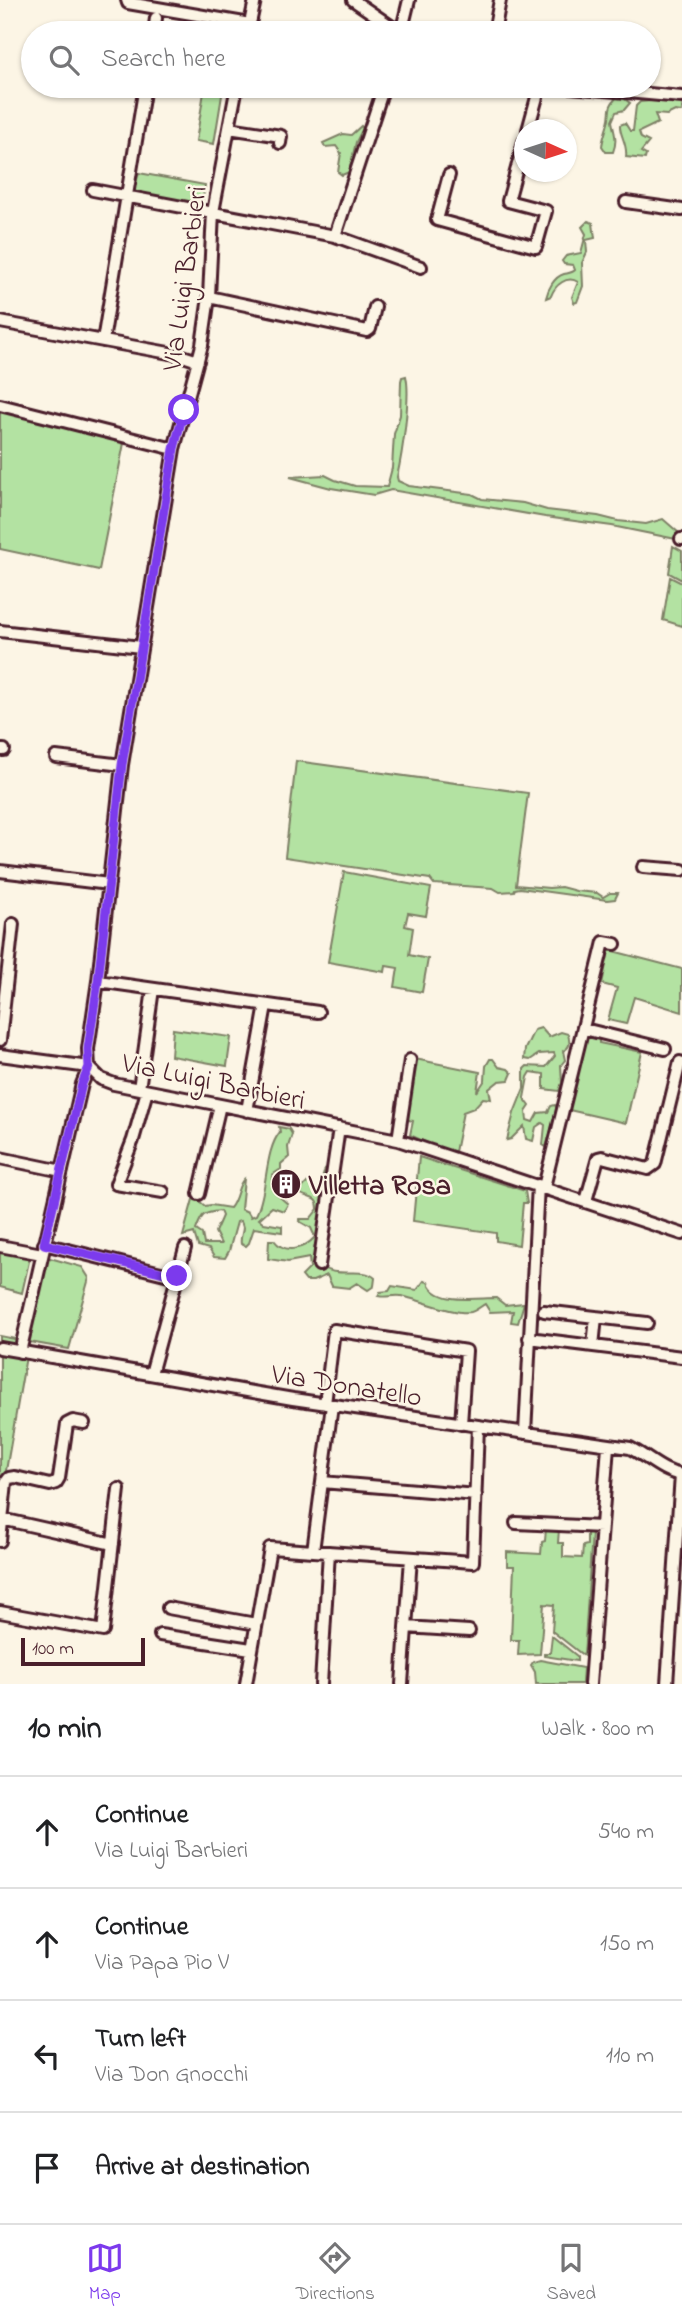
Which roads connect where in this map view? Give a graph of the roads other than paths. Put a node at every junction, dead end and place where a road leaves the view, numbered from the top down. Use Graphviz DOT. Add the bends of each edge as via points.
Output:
graph roads {
  1 [pos="127,0"];
  2 [pos="255,0"];
  3 [pos="409,0"];
  4 [pos="500,0"];
  5 [pos="356,1"];
  6 [pos="156,18"];
  7 [pos="156,21"];
  8 [pos="212,21"];
  9 [pos="251,21"];
  10 [pos="384,21"];
  11 [pos="404,21"];
  12 [pos="496,21"];
  13 [pos="661,95"];
  14 [pos="682,97"];
  15 [pos="143,98"];
  16 [pos="235,98"];
  17 [pos="380,98"];
  18 [pos="537,98"];
  19 [pos="531,119"];
  20 [pos="229,128"];
  21 [pos="280,143"];
  22 [pos="449,175"];
  23 [pos="514,179"];
  24 [pos="93,190"];
  25 [pos="127,196"];
  26 [pos="626,202"];
  27 [pos="682,210"];
  28 [pos="213,212"];
  29 [pos="335,236"];
  30 [pos="421,267"];
  31 [pos="209,297"];
  32 [pos="375,307"];
  33 [pos="0,322"];
  34 [pos="103,341"];
  35 [pos="198,361"];
  36 [pos="0,405"];
  37 [pos="174,449"];
  38 [pos="0,631"];
  39 [pos="141,647"];
  40 [pos="56,757"];
  41 [pos="122,765"];
  42 [pos="643,867"];
  43 [pos="682,870"];
  44 [pos="0,871"];
  45 [pos="109,884"];
  46 [pos="13,924"];
  47 [pos="615,944"];
  48 [pos="98,981"];
  49 [pos="153,989"];
  50 [pos="265,1006"];
  51 [pos="318,1012"];
  52 [pos="584,1029"];
  53 [pos="0,1040"];
  54 [pos="665,1049"];
  55 [pos="0,1055"];
  56 [pos="410,1060"];
  57 [pos="680,1062"];
  58 [pos="89,1067"];
  59 [pos="143,1090"];
  60 [pos="220,1105"];
  61 [pos="247,1111"];
  62 [pos="339,1128"];
  63 [pos="398,1140"];
  64 [pos="0,1158"];
  65 [pos="62,1171"];
  66 [pos="541,1186"];
  67 [pos="163,1192"];
  68 [pos="199,1194"];
  69 [pos="586,1201"];
  70 [pos="682,1234"];
  71 [pos="0,1246"];
  72 [pos="185,1248"];
  73 [pos="43,1249"];
  74 [pos="319,1265"];
  75 [pos="177,1276"];
  76 [pos="544,1311"];
  77 [pos="596,1317"];
  78 [pos="648,1323"];
  79 [pos="529,1338"];
  80 [pos="597,1346"];
  81 [pos="0,1348"];
  82 [pos="20,1352"];
  83 [pos="682,1357"];
  84 [pos="151,1374"];
  85 [pos="329,1405"];
  86 [pos="84,1423"];
  87 [pos="461,1424"];
  88 [pos="478,1426"];
  89 [pos="525,1433"];
  90 [pos="608,1446"];
  91 [pos="681,1475"];
  92 [pos="322,1482"];
  93 [pos="120,1489"];
  94 [pos="476,1495"];
  95 [pos="2,1519"];
  96 [pos="516,1522"];
  97 [pos="602,1527"];
  98 [pos="0,1541"];
  99 [pos="113,1544"];
  100 [pos="313,1551"];
  101 [pos="329,1552"];
  102 [pos="411,1558"];
  103 [pos="168,1608"];
  104 [pos="0,1612"];
  105 [pos="256,1624"];
  106 [pos="406,1627"];
  107 [pos="469,1631"];
  108 [pos="160,1635"];
  109 [pos="251,1649"];
  110 [pos="246,1684"];
  111 [pos="321,1684"];
  112 [pos="402,1684"];
  113 [pos="590,1684"];
  114 [pos="667,1684"];
  1 -- 8 [label="street"];
  2 -- 9 [label="street"];
  3 -- 11 [label="street"];
  4 -- 12 [label="street"];
  5 -- 10 [label="street"];
  6 -- 7 [label="street"];
  13 -- 14 [label="street"];
  15 -- 25 [label="street"];
  16 -- 20 [label="street, Via Luigi Barbieri"];
  17 -- 29 [label="street"];
  18 -- 19 [label="street"];
  20 -- 21 [label="street" via="281,135"];
  20 -- 28 [label="street, Via Luigi Barbieri"];
  22 -- 23 [label="street" via="437,220 536,247 546,211 508,201"];
  24 -- 25 [label="street"];
  25 -- 28 [label="street"];
  25 -- 34 [label="street"];
  26 -- 27 [label="street"];
  28 -- 29 [label="street"];
  28 -- 31 [label="street, Via Luigi Barbieri"];
  29 -- 30 [label="street"];
  31 -- 32 [label="street" via="367,331"];
  31 -- 35 [label="street, Via Luigi Barbieri"];
  33 -- 34 [label="street"];
  34 -- 35 [label="street"];
  35 -- 37 [label="street, Via Luigi Barbieri"];
  36 -- 37 [label="street"];
  37 -- 39 [label="street, Via Luigi Barbieri"];
  38 -- 39 [label="street"];
  39 -- 41 [label="street, Via Luigi Barbieri"];
  40 -- 41 [label="street"];
  41 -- 45 [label="street, Via Luigi Barbieri"];
  42 -- 43 [label="street"];
  44 -- 45 [label="street"];
  45 -- 48 [label="street, Via Luigi Barbieri"];
  46 -- 53 [label="street"];
  47 -- 52 [label="street" via="604,942"];
  48 -- 49 [label="street"];
  48 -- 58 [label="street, Via Luigi Barbieri"];
  49 -- 50 [label="street"];
  49 -- 59 [label="street"];
  50 -- 51 [label="street"];
  50 -- 61 [label="street"];
  52 -- 54 [label="street"];
  52 -- 66 [label="street"];
  55 -- 58 [label="street"];
  56 -- 63 [label="street"];
  57 -- 69 [label="street" via="655,1164 648,1169 598,1158"];
  58 -- 59 [label="street, Via Luigi Barbieri" via="101,1079"];
  58 -- 65 [label="street"];
  59 -- 60 [label="street, Via Luigi Barbieri"];
  59 -- 67 [label="street" via="133,1140 116,1184"];
  60 -- 61 [label="street, Via Luigi Barbieri"];
  60 -- 68 [label="street"];
  61 -- 62 [label="street, Via Luigi Barbieri"];
  62 -- 63 [label="street, Via Luigi Barbieri"];
  62 -- 74 [label="street"];
  63 -- 66 [label="street, Via Luigi Barbieri"];
  64 -- 65 [label="street"];
  65 -- 73 [label="street"];
  66 -- 69 [label="street, Via Luigi Barbieri"];
  66 -- 79 [label="street"];
  69 -- 70 [label="street, Via Luigi Barbieri"];
  71 -- 73 [label="street"];
  72 -- 75 [label="street"];
  73 -- 75 [label="street"];
  73 -- 82 [label="street"];
  75 -- 84 [label="street"];
  76 -- 77 [label="street"];
  77 -- 78 [label="street"];
  77 -- 80 [label="street"];
  79 -- 80 [label="street"];
  79 -- 89 [label="street"];
  80 -- 83 [label="street"];
  81 -- 82 [label="street, Via Donatello"];
  82 -- 84 [label="street, Via Donatello"];
  84 -- 85 [label="street, Via Donatello"];
  85 -- 87 [label="street, Via Donatello"];
  85 -- 87 [label="street" via="334,1330 466,1351"];
  85 -- 92 [label="street"];
  86 -- 95 [label="street" via="67,1424 56,1483 9,1478"];
  87 -- 88 [label="street, Via Donatello"];
  88 -- 89 [label="street, Via Donatello"];
  88 -- 94 [label="street"];
  89 -- 90 [label="street, Via Donatello"];
  90 -- 91 [label="street, Via Donatello" via="630,1448 671,1474"];
  90 -- 97 [label="street"];
  91 -- 114 [label="street"];
  92 -- 94 [label="street"];
  92 -- 100 [label="street"];
  93 -- 99 [label="street"];
  94 -- 102 [label="street" via="474,1562"];
  95 -- 98 [label="street"];
  95 -- 99 [label="street"];
  96 -- 97 [label="street"];
  97 -- 113 [label="street"];
  99 -- 104 [label="street" via="103,1631"];
  100 -- 101 [label="street"];
  100 -- 105 [label="street" via="270,1548"];
  101 -- 102 [label="street"];
  101 -- 111 [label="street"];
  102 -- 106 [label="street"];
  103 -- 105 [label="street"];
  105 -- 109 [label="street"];
  106 -- 107 [label="street"];
  106 -- 112 [label="street"];
  108 -- 109 [label="street"];
  109 -- 110 [label="street"];
}
